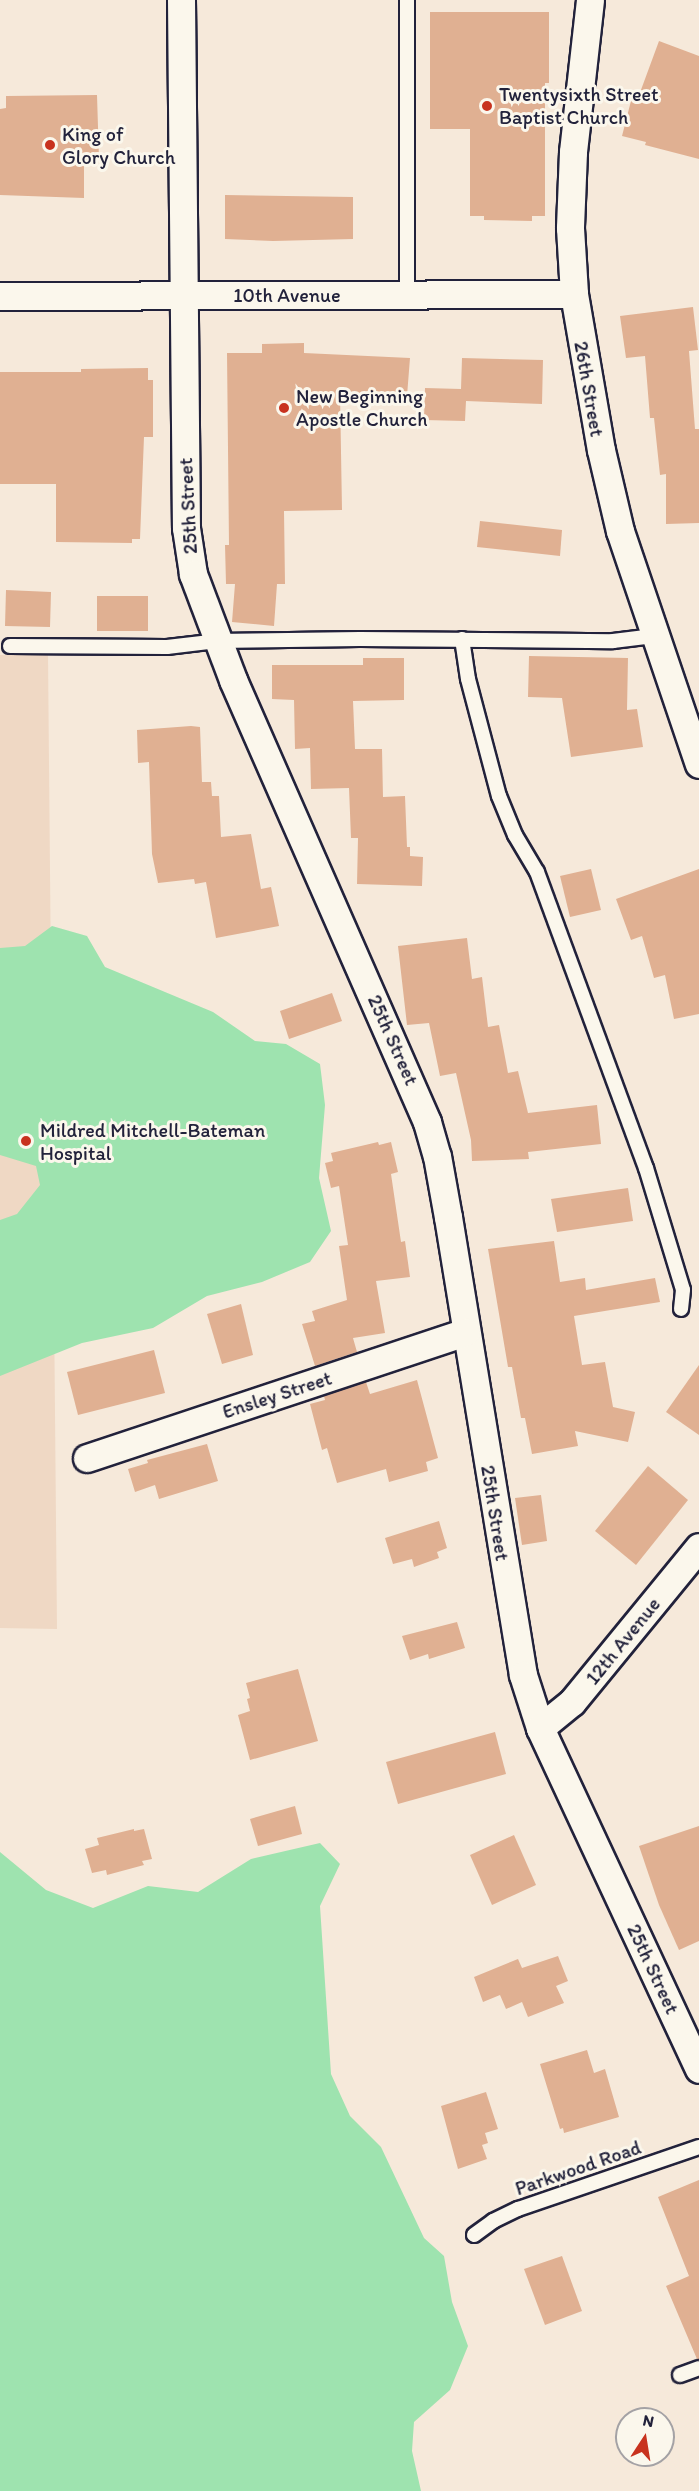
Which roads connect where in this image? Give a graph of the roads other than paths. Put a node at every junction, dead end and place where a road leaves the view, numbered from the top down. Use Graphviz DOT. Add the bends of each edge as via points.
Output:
graph roads {
  1 [pos="181,0"];
  2 [pos="407,0"];
  3 [pos="590,0"];
  4 [pos="574,294"];
  5 [pos="407,295"];
  6 [pos="0,296"];
  7 [pos="183,296"];
  8 [pos="654,636"];
  9 [pos="462,639"];
  10 [pos="217,641"];
  11 [pos="10,646"];
  12 [pos="699,764"];
  13 [pos="681,1309"];
  14 [pos="466,1332"];
  15 [pos="87,1458"];
  16 [pos="699,1547"];
  17 [pos="540,1728"];
  18 [pos="699,2069"];
  19 [pos="699,2147"];
  20 [pos="474,2235"];
  21 [pos="699,2368"];
  22 [pos="680,2375"];
  1 -- 7 [label="street, 25th Street"];
  2 -- 5 [label="lane"];
  3 -- 4 [label="street, 26th Street" via="572,161 570,228"];
  4 -- 5 [label="street, 10th Avenue"];
  4 -- 8 [label="street, 26th Street" via="601,450 620,531"];
  5 -- 7 [label="street, 10th Avenue"];
  6 -- 7 [label="street, 10th Avenue"];
  7 -- 10 [label="street, 25th Street" via="186,528 193,574"];
  8 -- 9 [label="lane" via="613,641"];
  8 -- 12 [label="street, 26th Street"];
  9 -- 10 [label="lane"];
  9 -- 13 [label="lane" via="468,679 499,796 549,900 646,1168 683,1290"];
  10 -- 11 [label="lane" via="167,647"];
  10 -- 14 [label="street, 25th Street" via="427,1122 437,1156"];
  14 -- 15 [label="street, Ensley Street"];
  14 -- 17 [label="street, 25th Street" via="509,1604 523,1675"];
  16 -- 17 [label="street, 12th Avenue" via="572,1702"];
  17 -- 18 [label="street, 25th Street"];
  19 -- 20 [label="lane, Parkwood Road" via="518,2209"];
  21 -- 22 [label="lane"];
}
